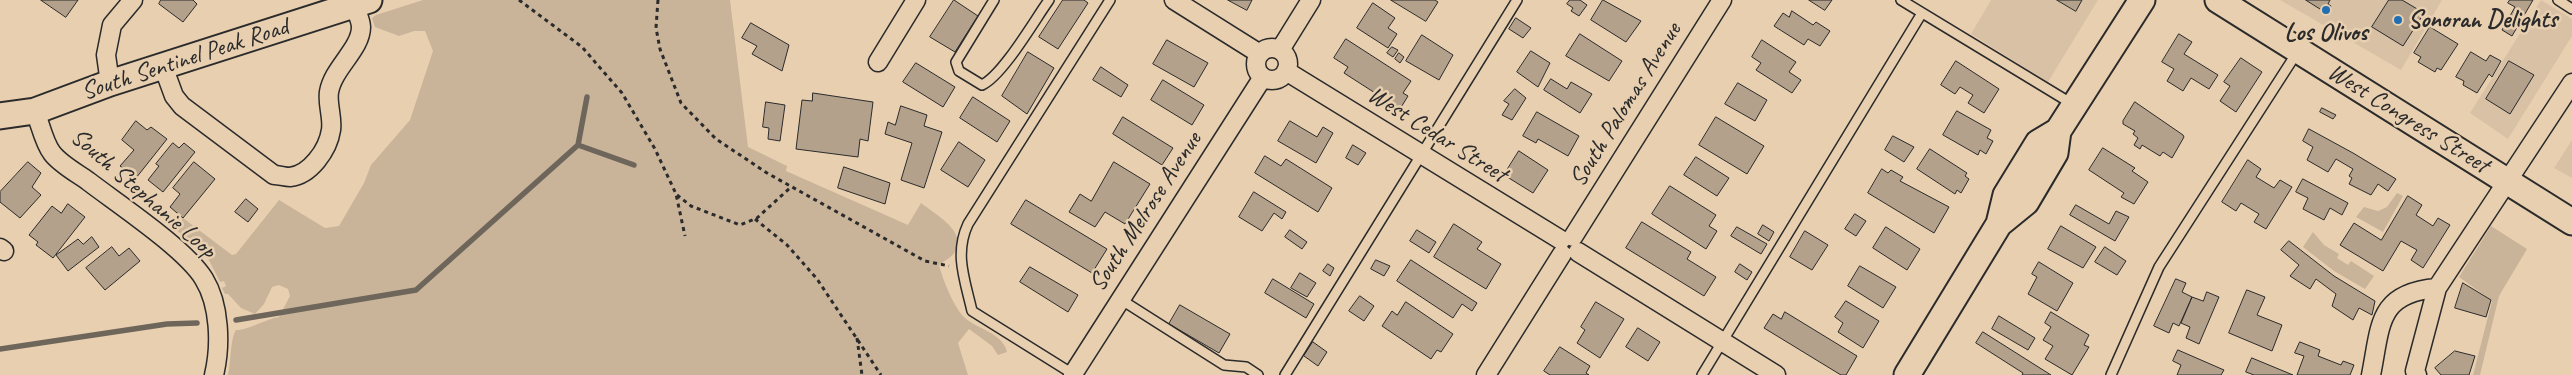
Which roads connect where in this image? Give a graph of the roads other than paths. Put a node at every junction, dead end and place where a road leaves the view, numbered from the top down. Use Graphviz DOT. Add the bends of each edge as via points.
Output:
graph roads {
  1 [pos="133,0"];
  2 [pos="916,0"];
  3 [pos="994,0"];
  4 [pos="1048,0"];
  5 [pos="1110,0"];
  6 [pos="1174,0"];
  7 [pos="1311,0"];
  8 [pos="1517,0"];
  9 [pos="1722,0"];
  10 [pos="1902,0"];
  11 [pos="2142,0"];
  12 [pos="2218,0"];
  13 [pos="2558,0"];
  14 [pos="361,3"];
  15 [pos="2572,9"];
  16 [pos="1922,13"];
  17 [pos="1280,50"];
  18 [pos="2298,51"];
  19 [pos="1260,54"];
  20 [pos="878,62"];
  21 [pos="163,66"];
  22 [pos="1286,71"];
  23 [pos="1263,77"];
  24 [pos="110,83"];
  25 [pos="2572,83"];
  26 [pos="2074,105"];
  27 [pos="35,111"];
  28 [pos="0,116"];
  29 [pos="1420,154"];
  30 [pos="2507,181"];
  31 [pos="2572,222"];
  32 [pos="1569,246"];
  33 [pos="2437,288"];
  34 [pos="1120,299"];
  35 [pos="1722,342"];
  36 [pos="1074,374"];
  37 [pos="214,375"];
  38 [pos="1258,375"];
  39 [pos="1285,375"];
  40 [pos="1486,375"];
  41 [pos="1702,375"];
  42 [pos="1776,375"];
  43 [pos="1907,375"];
  44 [pos="2111,375"];
  45 [pos="2371,375"];
  46 [pos="2417,375"];
  1 -- 24 [label="street" via="112,25 106,55"];
  2 -- 20 [label="street"];
  3 -- 4 [label="lane" via="956,62 959,71 982,85 990,81 1005,62"];
  5 -- 36 [label="lane" via="961,240 962,269 972,311"];
  6 -- 19 [label="street"];
  7 -- 17 [label="street"];
  8 -- 29 [label="lane"];
  9 -- 32 [label="street, South Palomas Avenue"];
  10 -- 16 [label="lane"];
  11 -- 26 [label="main road"];
  12 -- 18 [label="main road, West Congress Street"];
  13 -- 15 [label="lane"];
  14 -- 21 [label="main road, South Sentinel Peak Road"];
  14 -- 21 [label="street" via="362,26 358,41 337,71 329,92 331,130 325,147 303,173 290,177 274,175 182,106 174,96"];
  16 -- 26 [label="lane"];
  16 -- 35 [label="lane"];
  17 -- 19 [label="street" via="1271,48"];
  17 -- 22 [label="street" via="1288,62"];
  18 -- 30 [label="main road, West Congress Street"];
  18 -- 44 [label="lane" via="2159,267"];
  19 -- 23 [label="street" via="1256,66"];
  21 -- 24 [label="main road, South Sentinel Peak Road"];
  22 -- 23 [label="street" via="1276,79"];
  22 -- 29 [label="street, West Cedar Street"];
  23 -- 34 [label="street, South Melrose Avenue"];
  24 -- 27 [label="main road, South Sentinel Peak Road"];
  25 -- 30 [label="street"];
  26 -- 43 [label="main road" via="2058,131 2055,153 2026,202 1999,224"];
  27 -- 28 [label="main road, South Sentinel Peak Road"];
  27 -- 37 [label="street, South Stephanie Loop" via="52,153 175,248 204,279 216,324 218,350"];
  29 -- 32 [label="street, West Cedar Street"];
  29 -- 39 [label="lane"];
  30 -- 31 [label="main road, West Congress Street"];
  30 -- 33 [label="street"];
  32 -- 35 [label="street, West Cedar Street"];
  32 -- 40 [label="street, South Palomas Avenue"];
  33 -- 45 [label="street" via="2415,290 2395,300 2382,320"];
  33 -- 46 [label="street" via="2415,370"];
  34 -- 36 [label="street, South Melrose Avenue"];
  34 -- 38 [label="lane" via="1224,365 1246,367"];
  35 -- 41 [label="lane"];
  35 -- 42 [label="street, West Cedar Street"];
}
